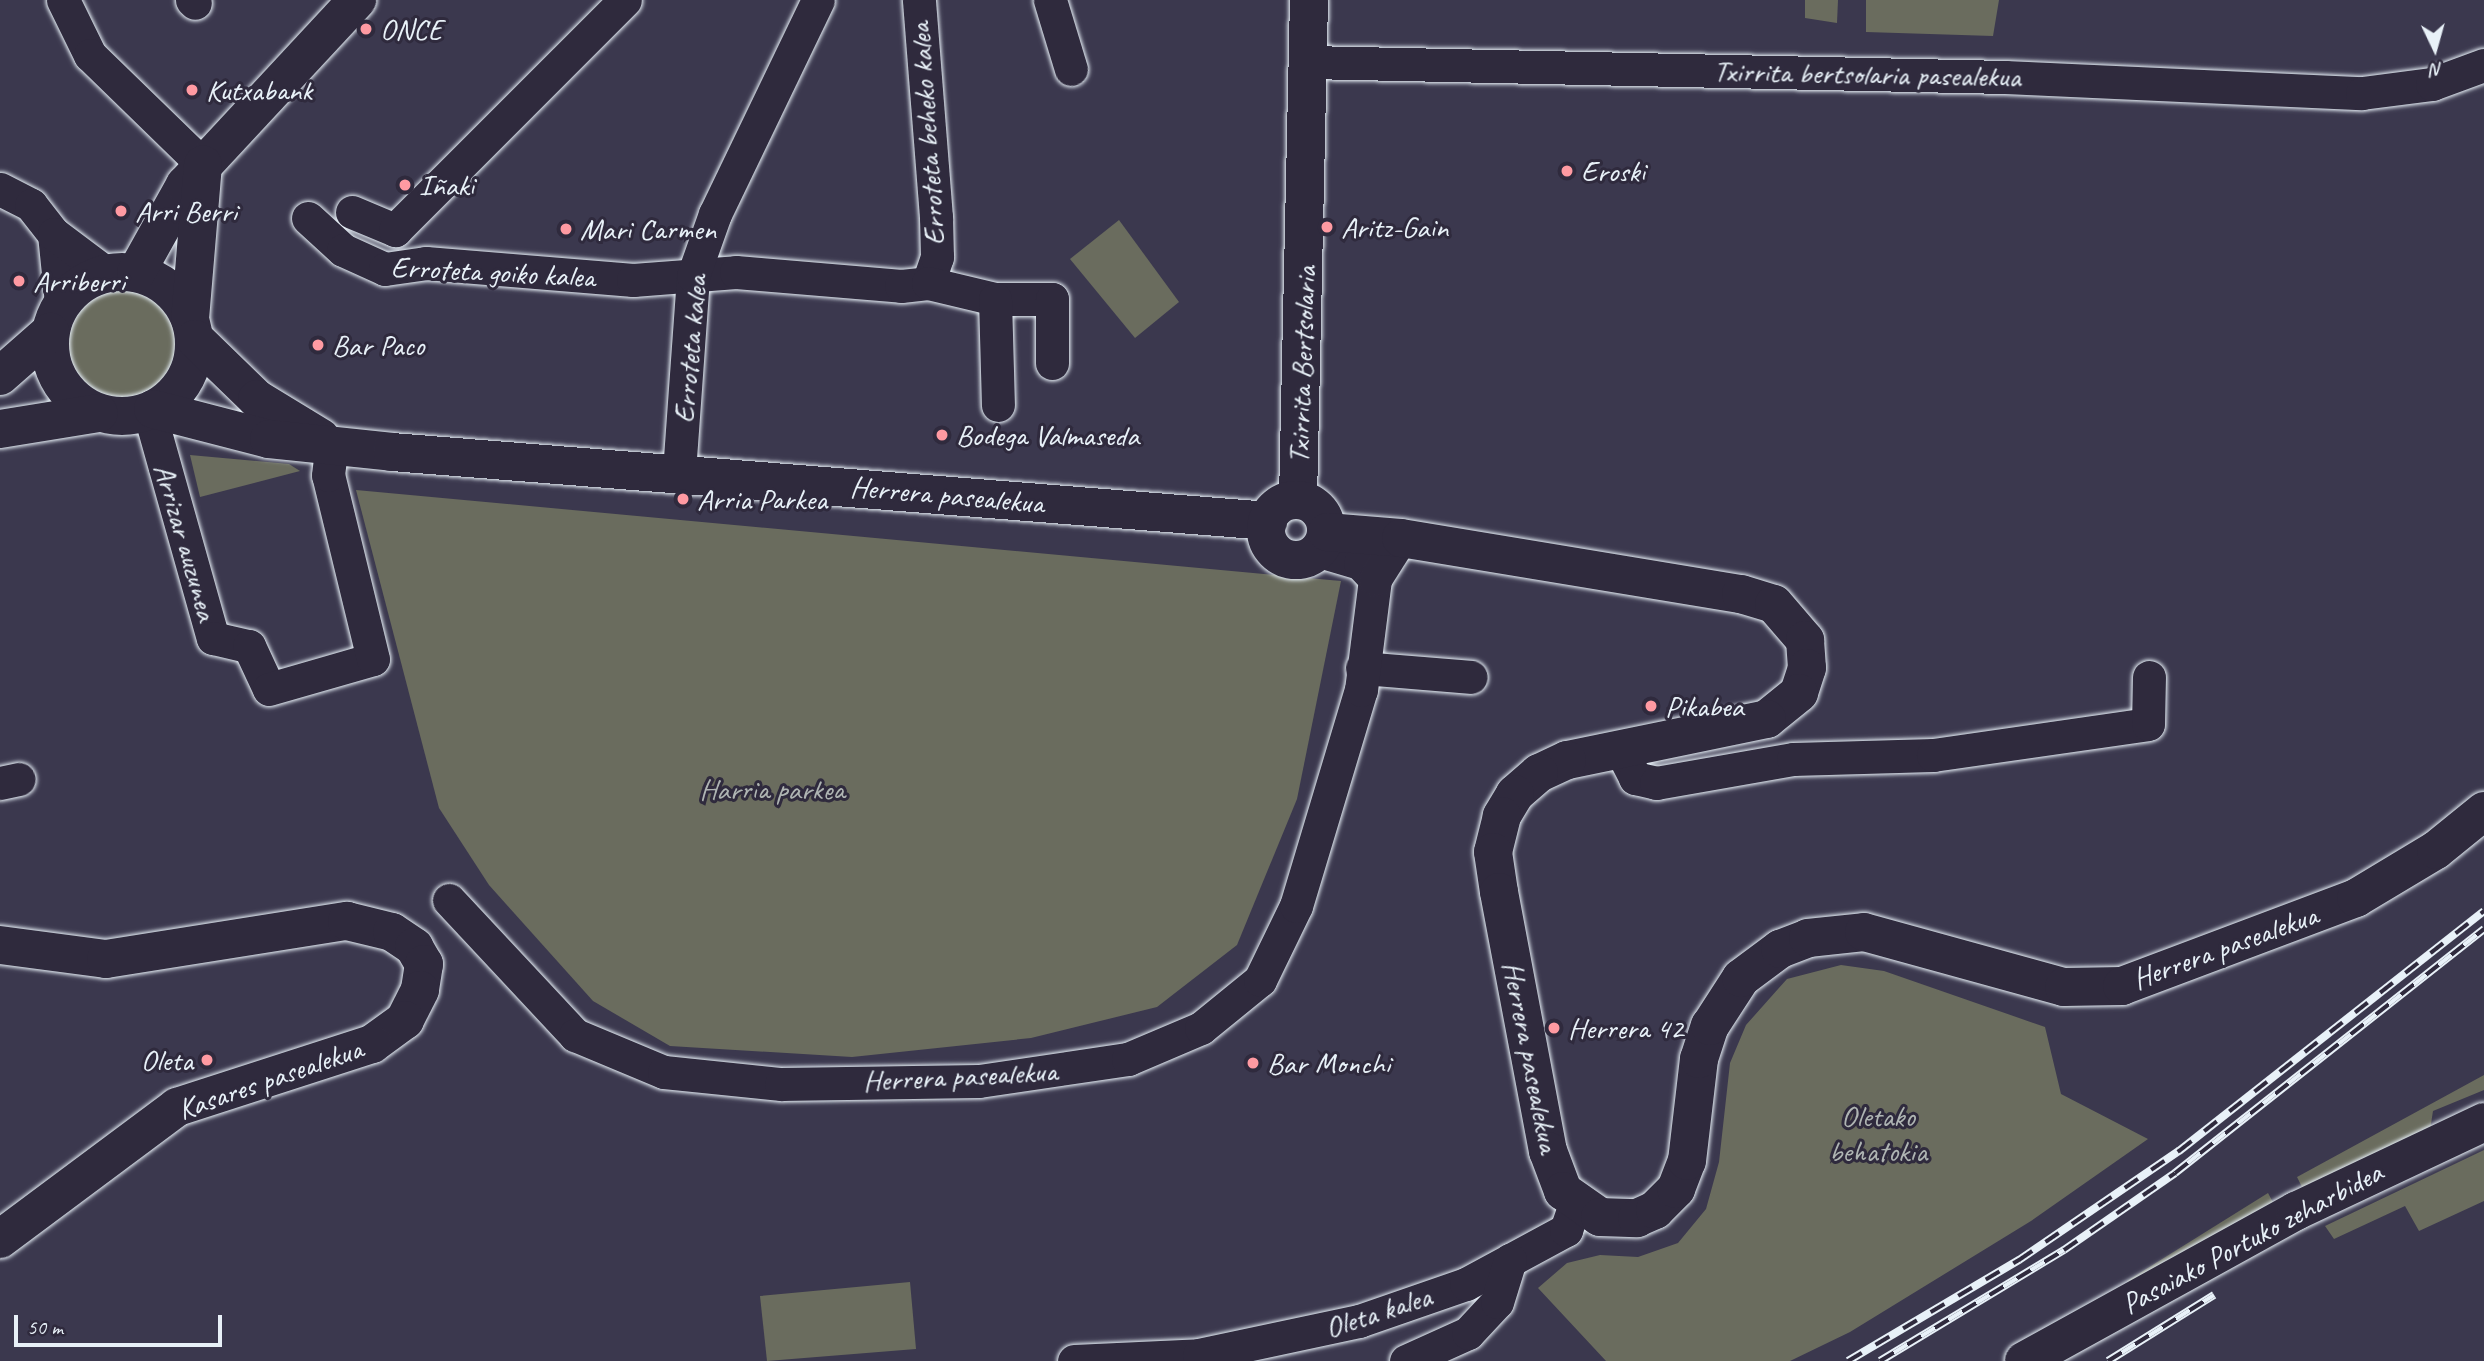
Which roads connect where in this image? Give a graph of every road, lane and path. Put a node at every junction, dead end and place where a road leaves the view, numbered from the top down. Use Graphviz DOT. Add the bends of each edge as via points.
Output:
graph roads {
  1 [pos="63,0"];
  2 [pos="357,0"];
  3 [pos="625,0"];
  4 [pos="818,0"];
  5 [pos="919,0"];
  6 [pos="1050,0"];
  7 [pos="1309,0"];
  8 [pos="1308,62"];
  9 [pos="2484,65"];
  10 [pos="1070,69"];
  11 [pos="203,165"];
  12 [pos="0,189"];
  13 [pos="352,212"];
  14 [pos="308,218"];
  15 [pos="54,234"];
  16 [pos="121,273"];
  17 [pos="693,276"];
  18 [pos="928,282"];
  19 [pos="995,299"];
  20 [pos="55,318"];
  21 [pos="192,329"];
  22 [pos="1052,363"];
  23 [pos="0,376"];
  24 [pos="998,405"];
  25 [pos="151,410"];
  26 [pos="99,413"];
  27 [pos="0,429"];
  28 [pos="332,443"];
  29 [pos="680,472"];
  30 [pos="1283,511"];
  31 [pos="1401,538"];
  32 [pos="1323,541"];
  33 [pos="1375,579"];
  34 [pos="1362,668"];
  35 [pos="1471,677"];
  36 [pos="2150,677"];
  37 [pos="1619,748"];
  38 [pos="2484,811"];
  39 [pos="449,900"];
  40 [pos="0,945"];
  41 [pos="2484,1122"];
  42 [pos="1575,1204"];
  43 [pos="0,1239"];
  44 [pos="1510,1260"];
  45 [pos="1074,1361"];
  46 [pos="1406,1361"];
  47 [pos="2024,1361"];
  1 -- 11 [label="street" via="90,55"];
  2 -- 11 [label="street"];
  3 -- 13 [label="street, Erroteta goiko kalea" via="395,230"];
  4 -- 17 [label="street, Erroteta kalea" via="715,214"];
  5 -- 18 [label="street, Erroteta beheko kalea" via="936,217 937,257"];
  6 -- 10 [label="street"];
  7 -- 8 [label="street"];
  8 -- 9 [label="street, Txirrita bertsolaria pasealekua" via="2006,76 2362,93 2432,84"];
  8 -- 30 [label="street, Txirrita Bertsolaria"];
  11 -- 16 [label="street"];
  11 -- 21 [label="street"];
  12 -- 15 [label="street" via="31,205"];
  14 -- 17 [label="street, Erroteta goiko kalea" via="344,250 385,269 426,263 633,280"];
  15 -- 16 [label="street"];
  15 -- 20 [label="street"];
  16 -- 20 [label="street" via="71,290"];
  16 -- 21 [label="street" via="169,289"];
  17 -- 18 [label="street, Erroteta beheko kalea" via="736,272 901,286"];
  17 -- 29 [label="street, Erroteta kalea"];
  18 -- 19 [label="street"];
  19 -- 22 [label="street" via="1052,299"];
  19 -- 24 [label="street"];
  20 -- 23 [label="street"];
  20 -- 26 [label="street" via="51,361 62,386"];
  21 -- 25 [label="street" via="181,386"];
  21 -- 28 [label="street, Herrera pasealekua" via="257,400"];
  25 -- 26 [label="street"];
  25 -- 28 [label="street, Herrera pasealekua" via="268,439"];
  25 -- 28 [label="street, Arrizar auzunea" via="213,638 248,646 269,688 373,659 328,475"];
  26 -- 27 [label="street"];
  28 -- 29 [label="street, Herrera pasealekua"];
  29 -- 30 [label="street, Herrera pasealekua"];
  30 -- 32 [label="street" via="1315,507"];
  30 -- 32 [label="street" via="1268,541 1281,556 1301,560"];
  31 -- 32 [label="street, Herrera pasealekua"];
  31 -- 33 [label="street"];
  31 -- 37 [label="street, Herrera pasealekua" via="1741,594 1773,604 1797,625 1807,668 1799,694 1787,706 1749,723"];
  32 -- 33 [label="street" via="1360,563"];
  33 -- 34 [label="street, Herrera pasealekua"];
  34 -- 35 [label="street"];
  34 -- 39 [label="street, Herrera pasealekua" via="1361,690 1296,906 1260,980 1201,1028 1128,1059 979,1081 780,1084 664,1072 575,1035"];
  36 -- 37 [label="street" via="2148,724 1933,755 1793,759 1656,783 1635,778"];
  37 -- 42 [label="street, Herrera pasealekua" via="1567,760 1539,773 1516,794 1502,816 1493,852 1548,1151 1554,1173"];
  38 -- 42 [label="street, Herrera pasealekua" via="2436,850 2357,898 2122,986 2064,987 1864,932 1808,938 1780,949 1741,978 1710,1026 1699,1059 1687,1160 1676,1189 1637,1218 1600,1217"];
  40 -- 43 [label="street, Kasares pasealekua" via="106,959 347,920 392,932 414,947 424,964 420,990 405,1020 372,1044 177,1107"];
  41 -- 47 [label="street, Pasaiako Portuko zeharbidea" via="2296,1211"];
  42 -- 44 [label="street, Oleta kalea" via="1566,1230"];
  44 -- 45 [label="street, Oleta kalea" via="1466,1284 1285,1340 1199,1355"];
  44 -- 46 [label="street, Oleta kalea" via="1497,1302 1468,1333"];
}
